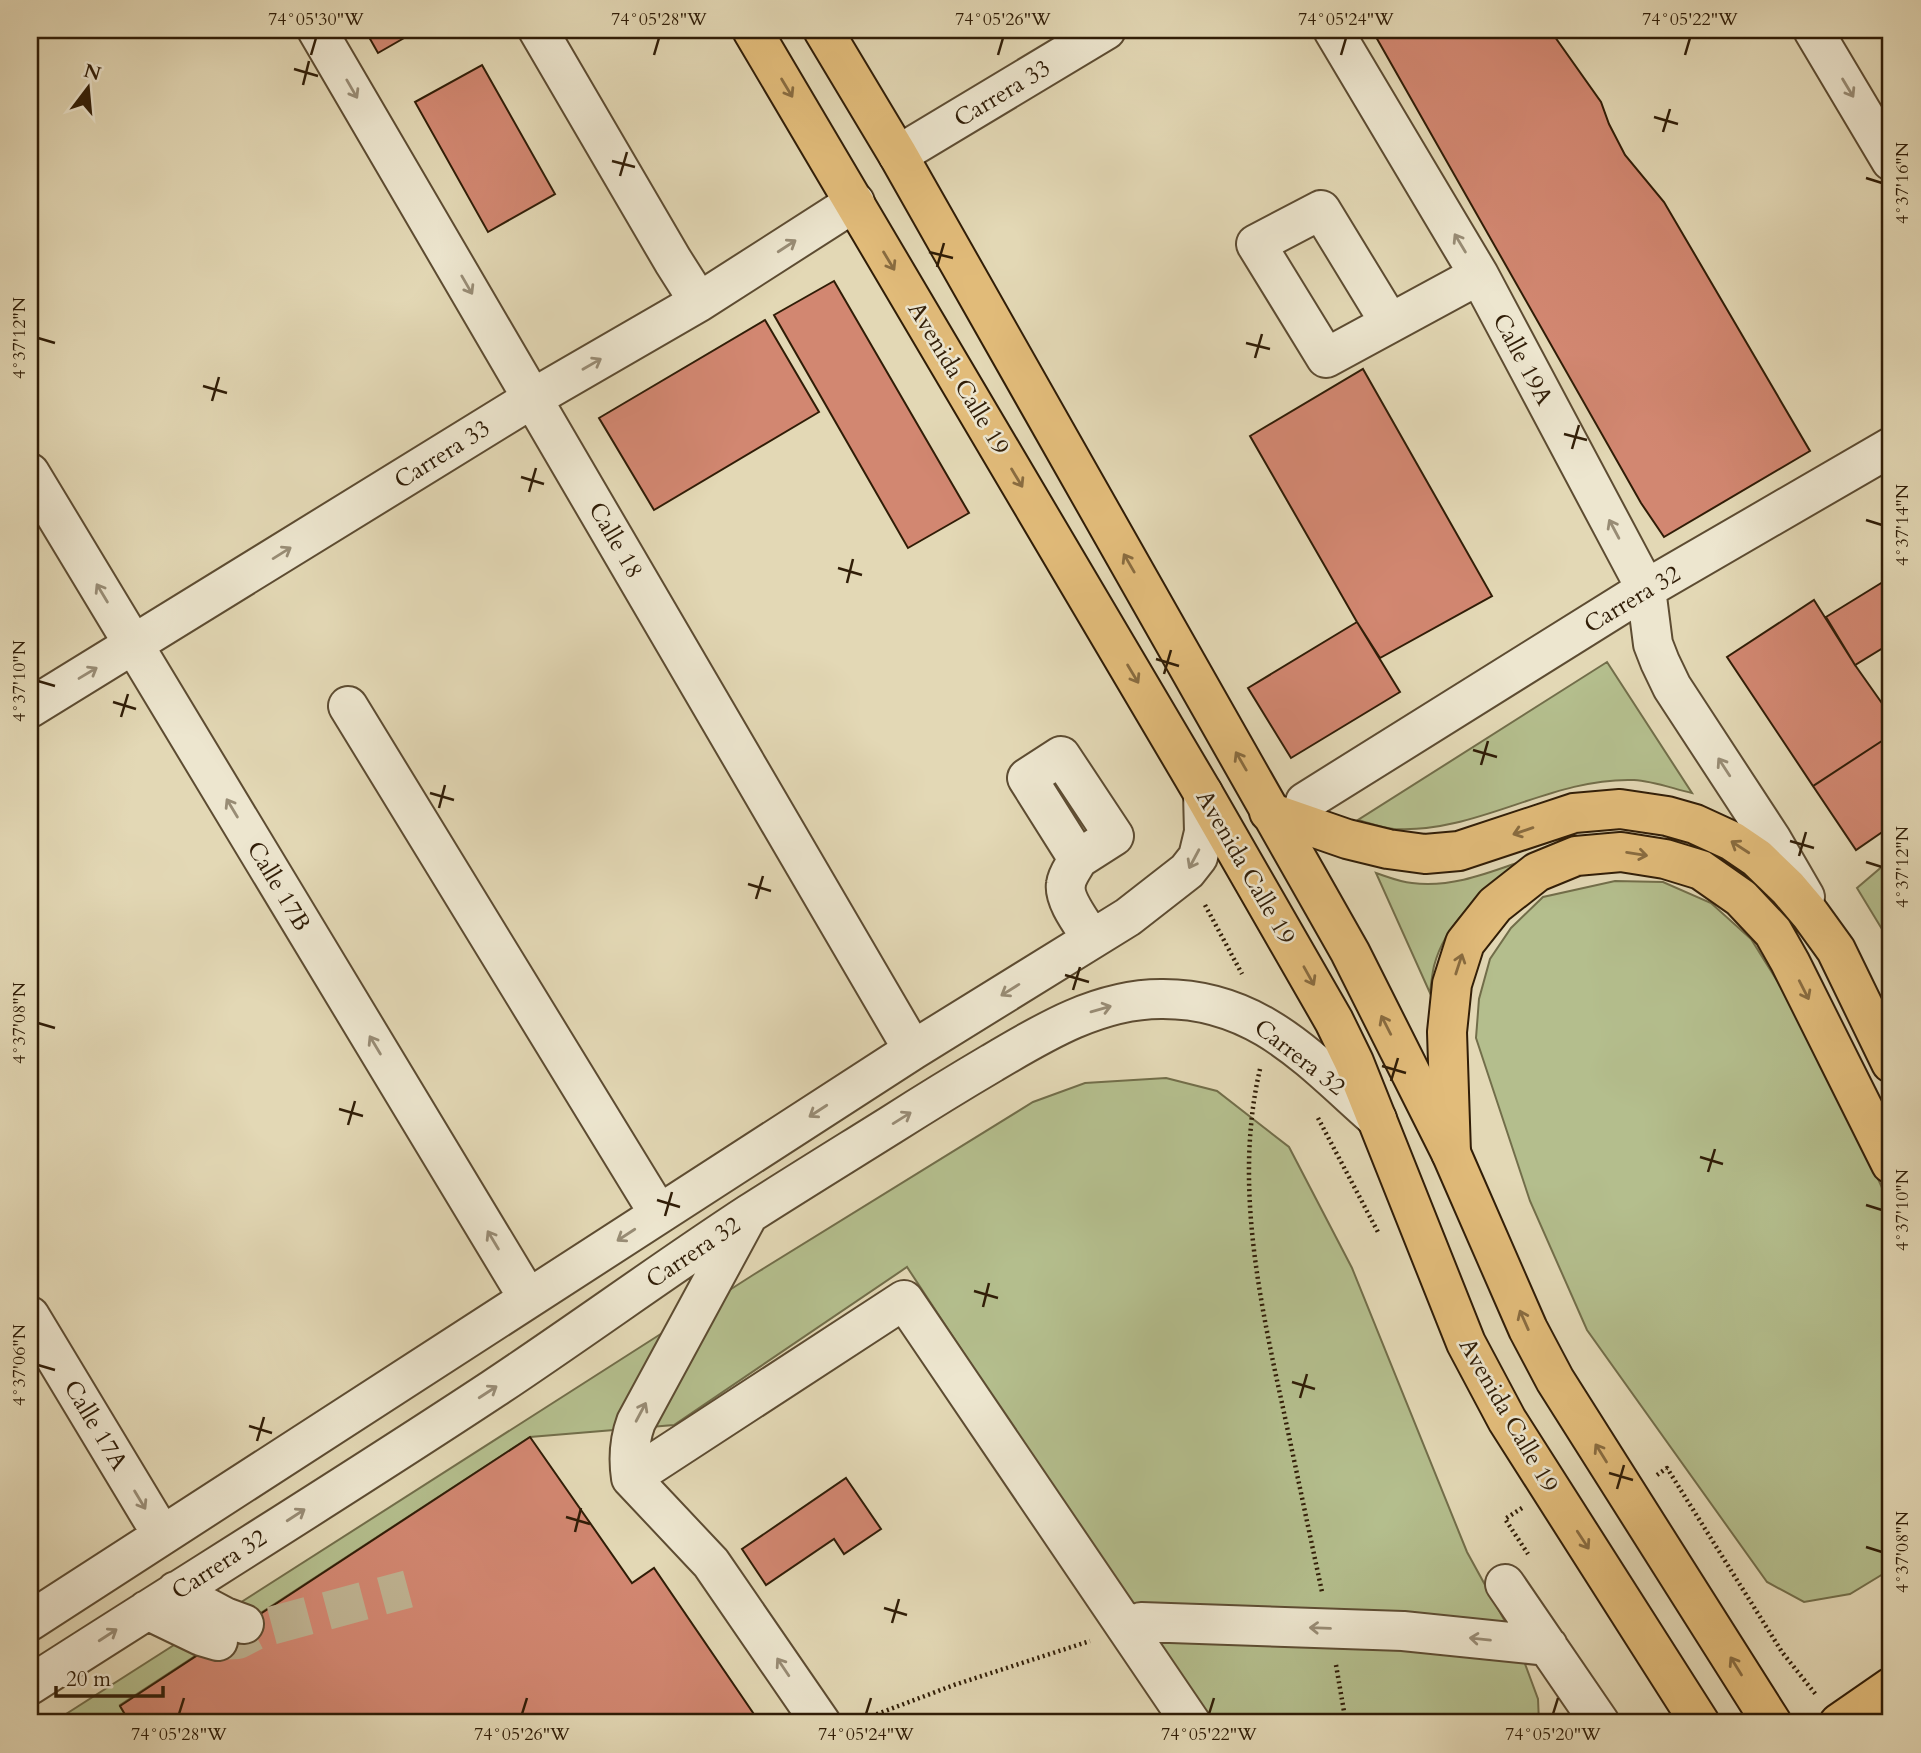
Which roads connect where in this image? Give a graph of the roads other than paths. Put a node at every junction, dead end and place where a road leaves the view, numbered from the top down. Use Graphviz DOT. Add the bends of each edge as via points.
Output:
graph roads {
  1 [pos="317,30"];
  2 [pos="538,30"];
  3 [pos="752,30"];
  4 [pos="822,30"];
  5 [pos="1106,30"];
  6 [pos="1333,30"];
  7 [pos="1813,30"];
  8 [pos="898,155"];
  9 [pos="1891,161"];
  10 [pos="855,202"];
  11 [pos="1479,275"];
  12 [pos="699,302"];
  13 [pos="1390,323"];
  14 [pos="533,398"];
  15 [pos="1891,447"];
  16 [pos="30,473"];
  17 [pos="1646,589"];
  18 [pos="134,645"];
  19 [pos="348,706"];
  20 [pos="30,708"];
  21 [pos="1203,793"];
  22 [pos="1287,807"];
  23 [pos="1078,859"];
  24 [pos="1092,939"];
  25 [pos="1836,950"];
  26 [pos="913,1050"];
  27 [pos="1891,1063"];
  28 [pos="1377,1119"];
  29 [pos="1451,1153"];
  30 [pos="1891,1164"];
  31 [pos="659,1214"];
  32 [pos="749,1214"];
  33 [pos="528,1298"];
  34 [pos="30,1316"];
  35 [pos="631,1478"];
  36 [pos="162,1535"];
  37 [pos="1506,1584"];
  38 [pos="162,1601"];
  39 [pos="30,1621"];
  40 [pos="1128,1629"];
  41 [pos="231,1633"];
  42 [pos="1548,1646"];
  43 [pos="30,1685"];
  44 [pos="1891,1687"];
  45 [pos="821,1723"];
  46 [pos="1191,1723"];
  47 [pos="1600,1723"];
  48 [pos="1700,1723"];
  49 [pos="1772,1723"];
  50 [pos="1839,1723"];
  1 -- 14 [label="street, Calle 18, one-way"];
  2 -- 12 [label="street"];
  3 -- 10 [label="main road, Avenida Calle 19, one-way"];
  4 -- 8 [label="main road, Avenida Calle 19"];
  5 -- 8 [label="street, Carrera 33"];
  11 -- 6 [label="street, Calle 19A, one-way"];
  7 -- 9 [label="street, one-way"];
  22 -- 8 [label="main road, Avenida Calle 19, one-way"];
  12 -- 10 [label="street, Carrera 33, one-way"];
  10 -- 21 [label="main road, Avenida Calle 19, one-way"];
  11 -- 13 [label="street"];
  17 -- 11 [label="street, Calle 19A, one-way"];
  14 -- 12 [label="street, Carrera 33, one-way"];
  18 -- 14 [label="street, Carrera 33, one-way"];
  14 -- 26 [label="street, Calle 18"];
  15 -- 17 [label="street, Carrera 32"];
  18 -- 16 [label="street, Calle 17B, one-way"];
  17 -- 22 [label="street, Carrera 32"];
  25 -- 17 [label="street, Calle 19A, one-way" via="1772,840 1672,687 1653,644"];
  20 -- 18 [label="street, Carrera 33, one-way"];
  33 -- 18 [label="street, Calle 17B, one-way"];
  19 -- 31 [label="street"];
  21 -- 24 [label="street, Carrera 32, one-way" via="1204,832 1198,857 1128,917"];
  21 -- 28 [label="main road, Avenida Calle 19, one-way" via="1334,1021"];
  25 -- 22 [label="main road, one-way" via="1803,905 1757,858 1732,841 1667,816 1620,809 1574,813 1459,851 1425,854 1347,839"];
  29 -- 22 [label="main road, Avenida Calle 19, one-way" via="1350,952"];
  23 -- 24 [label="street" via="1065,890"];
  24 -- 26 [label="street, Carrera 32, one-way"];
  25 -- 27 [label="main road"];
  26 -- 31 [label="street, Carrera 32, one-way"];
  32 -- 28 [label="street, Carrera 32, one-way" via="1007,1054 1055,1027 1119,1004 1198,1001 1242,1014 1299,1049"];
  28 -- 48 [label="main road, Avenida Calle 19, one-way" via="1466,1343 1507,1420"];
  29 -- 30 [label="main road, one-way" via="1447,1032 1452,984 1465,943 1495,905 1537,872 1576,856 1621,852 1701,870 1741,898 1773,932"];
  49 -- 29 [label="main road, Avenida Calle 19, one-way" via="1555,1380 1523,1319"];
  31 -- 33 [label="street, Carrera 32, one-way"];
  35 -- 32 [label="street, one-way" via="629,1444 636,1422"];
  38 -- 32 [label="street, Carrera 32, one-way" via="492,1390"];
  33 -- 36 [label="street, Carrera 32"];
  34 -- 36 [label="street, Calle 17A, one-way"];
  35 -- 40 [label="street" via="904,1300"];
  45 -- 35 [label="street, one-way" via="711,1563"];
  36 -- 39 [label="street, Carrera 32"];
  37 -- 42 [label="street"];
  38 -- 41 [label="street" via="201,1636"];
  43 -- 38 [label="street, Carrera 32, one-way"];
  42 -- 40 [label="street, one-way" via="1403,1631 1141,1622"];
  40 -- 46 [label="street"];
  42 -- 47 [label="street"];
  44 -- 50 [label="main road"];
}
